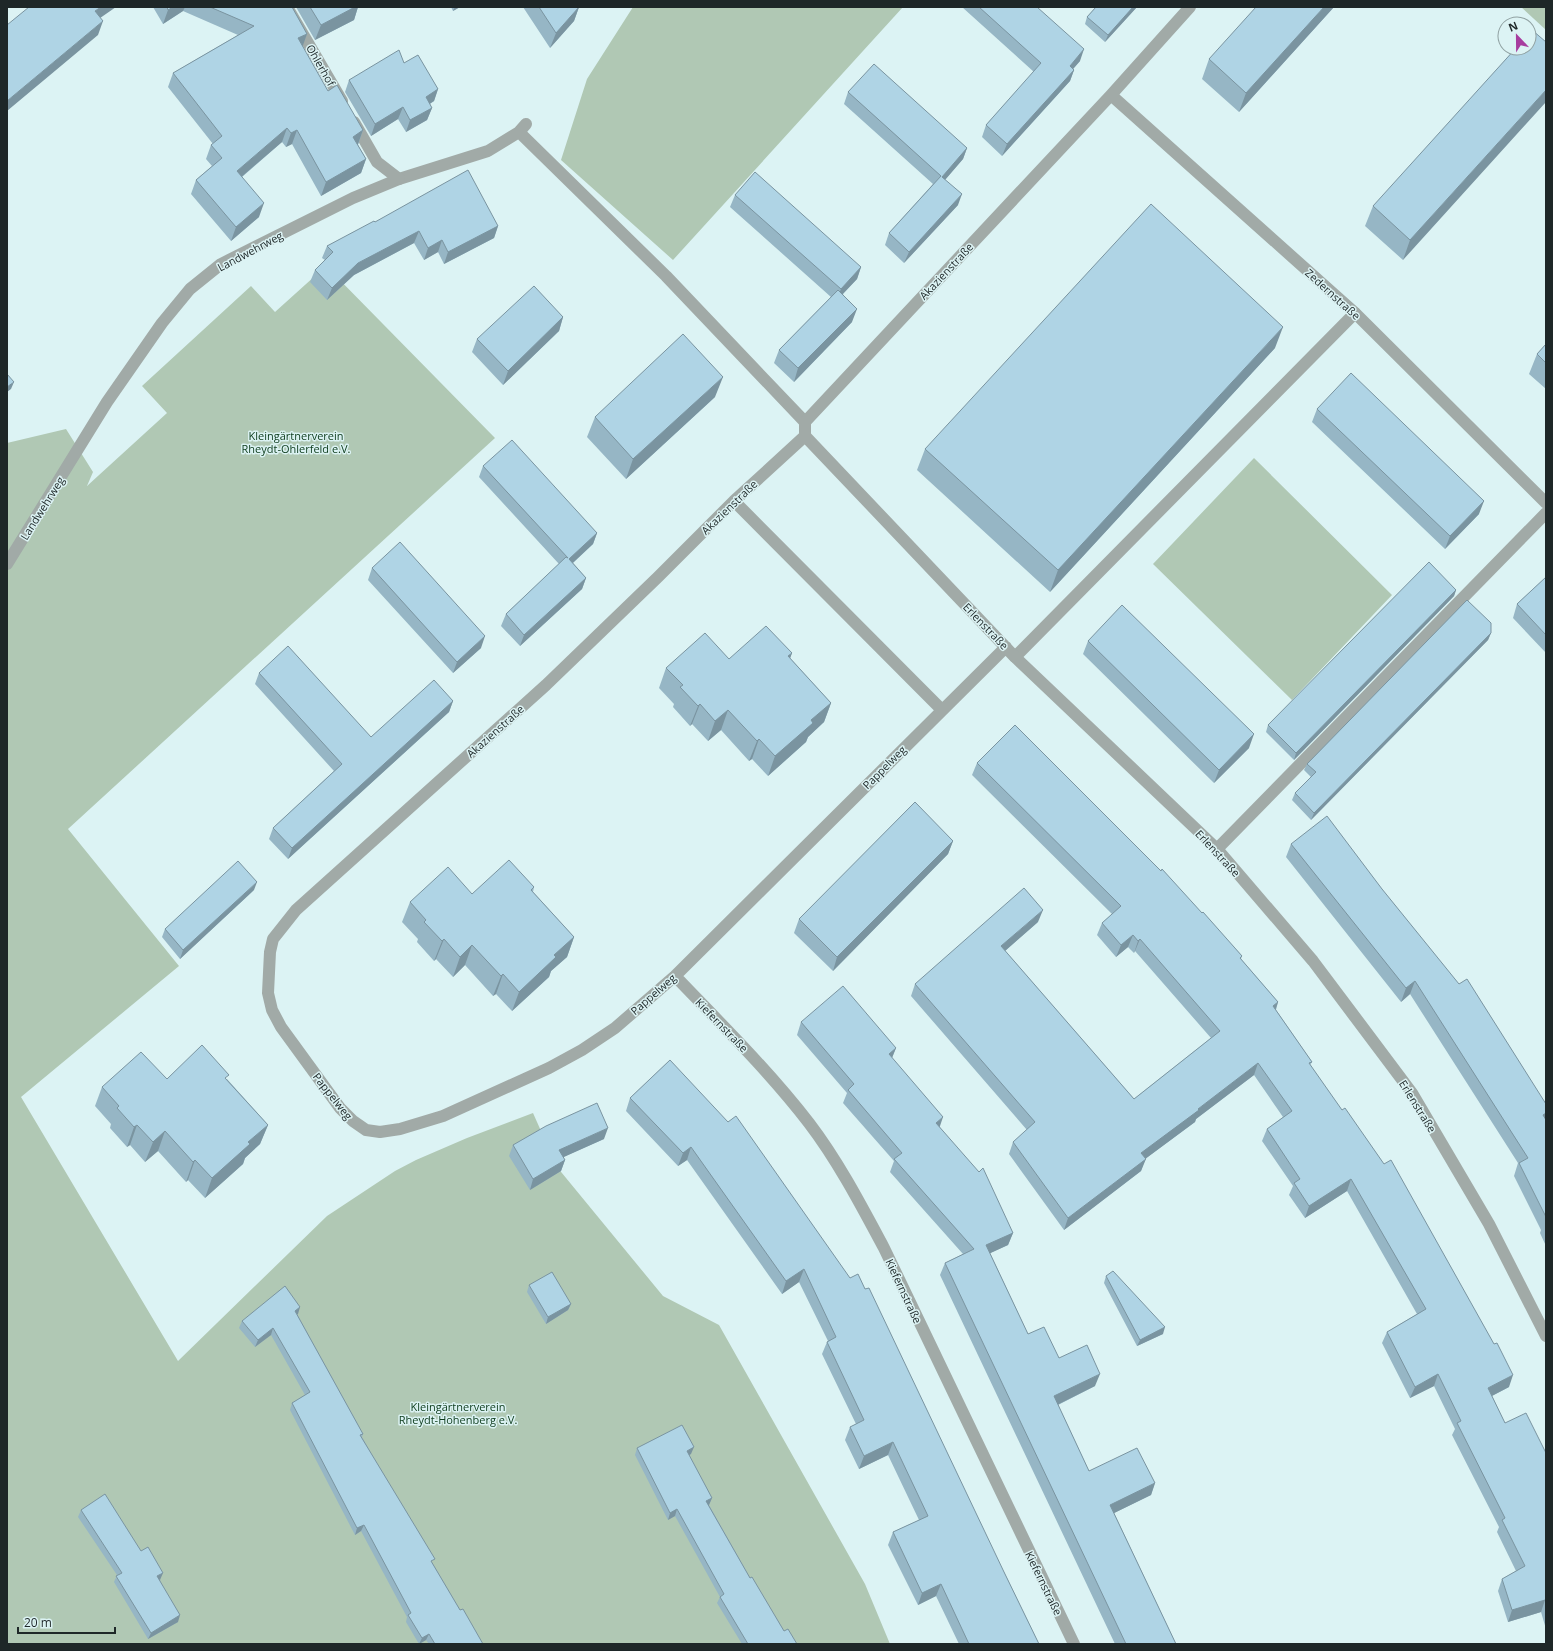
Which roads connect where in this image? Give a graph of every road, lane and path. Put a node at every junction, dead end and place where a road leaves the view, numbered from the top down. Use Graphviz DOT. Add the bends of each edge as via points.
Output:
graph roads {
  1 [pos="287,7"];
  2 [pos="1190,7"];
  3 [pos="1111,95"];
  4 [pos="399,179"];
  5 [pos="1355,313"];
  6 [pos="805,422"];
  7 [pos="805,436"];
  8 [pos="734,501"];
  9 [pos="1546,503"];
  10 [pos="1546,512"];
  11 [pos="7,564"];
  12 [pos="1006,647"];
  13 [pos="1015,657"];
  14 [pos="942,710"];
  15 [pos="1217,849"];
  16 [pos="675,976"];
  17 [pos="268,993"];
  18 [pos="1546,1336"];
  19 [pos="1074,1644"];
  1 -- 4 [label="street, Ohlerhof" via="377,162"];
  2 -- 3 [label="street, Akazienstraße"];
  3 -- 5 [label="street, Zedernstraße"];
  3 -- 6 [label="street, Akazienstraße"];
  4 -- 6 [label="street, Landwehrweg" via="488,151 522,128"];
  4 -- 11 [label="street, Landwehrweg" via="353,198 220,264 190,289 162,323 107,402"];
  5 -- 9 [label="street, Zedernstraße"];
  5 -- 13 [label="street"];
  6 -- 7 [label="street"];
  7 -- 8 [label="street, Akazienstraße"];
  7 -- 12 [label="street, Erlenstraße"];
  8 -- 14 [label="street"];
  8 -- 17 [label="street, Akazienstraße" via="546,685 296,910 273,939 268,966"];
  10 -- 15 [label="street"];
  12 -- 13 [label="street, Erlenstraße"];
  12 -- 14 [label="street, Pappelweg"];
  13 -- 15 [label="street, Erlenstraße"];
  14 -- 16 [label="street, Pappelweg"];
  15 -- 18 [label="street, Erlenstraße" via="1313,961 1412,1094 1489,1224"];
  16 -- 17 [label="street, Pappelweg" via="615,1028 549,1068 443,1116 400,1129 380,1132 366,1130 340,1108 281,1027 272,1010"];
  16 -- 19 [label="street, Kiefernstraße" via="753,1056 810,1124 857,1197 884,1248"];
}
